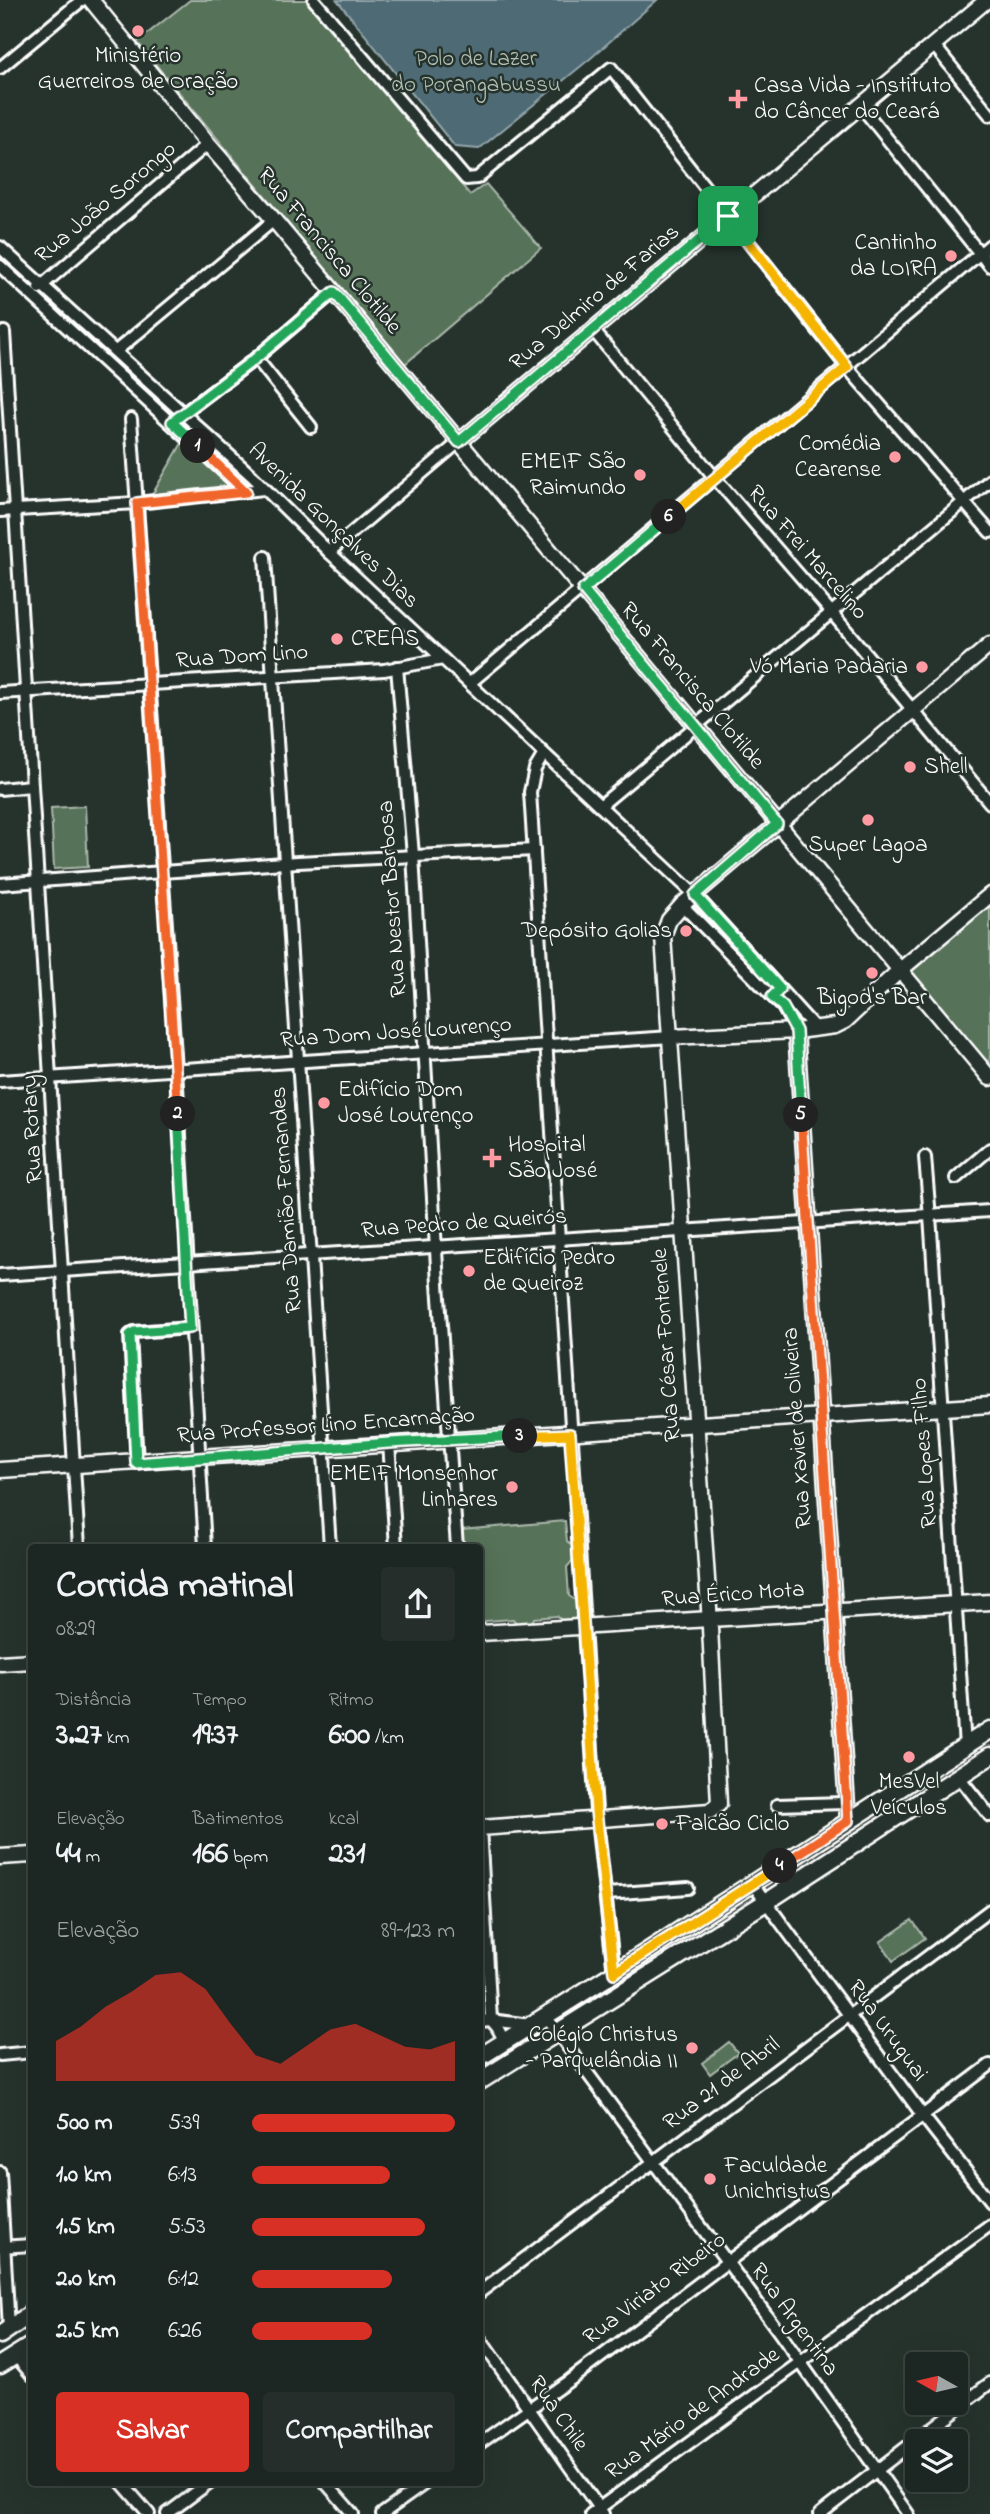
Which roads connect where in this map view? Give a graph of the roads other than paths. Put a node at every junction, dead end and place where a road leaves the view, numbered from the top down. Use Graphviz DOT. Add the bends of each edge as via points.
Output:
graph roads {
  1 [pos="82,0"];
  2 [pos="91,0"];
  3 [pos="314,0"];
  4 [pos="987,0"];
  5 [pos="933,44"];
  6 [pos="0,68"];
  7 [pos="860,106"];
  8 [pos="990,115"];
  9 [pos="208,144"];
  10 [pos="728,216"];
  11 [pos="274,220"];
  12 [pos="990,245"];
  13 [pos="0,247"];
  14 [pos="980,254"];
  15 [pos="0,266"];
  16 [pos="990,266"];
  17 [pos="43,285"];
  18 [pos="334,292"];
  19 [pos="31,294"];
  20 [pos="593,330"];
  21 [pos="4,332"];
  22 [pos="116,351"];
  23 [pos="256,358"];
  24 [pos="847,367"];
  25 [pos="183,414"];
  26 [pos="131,419"];
  27 [pos="172,422"];
  28 [pos="311,427"];
  29 [pos="459,442"];
  30 [pos="715,478"];
  31 [pos="990,480"];
  32 [pos="264,489"];
  33 [pos="246,492"];
  34 [pos="964,502"];
  35 [pos="137,503"];
  36 [pos="15,510"];
  37 [pos="0,511"];
  38 [pos="990,532"];
  39 [pos="329,551"];
  40 [pos="265,557"];
  41 [pos="583,590"];
  42 [pos="832,613"];
  43 [pos="990,645"];
  44 [pos="443,659"];
  45 [pos="397,667"];
  46 [pos="273,676"];
  47 [pos="470,683"];
  48 [pos="148,684"];
  49 [pos="26,691"];
  50 [pos="0,693"];
  51 [pos="912,712"];
  52 [pos="695,727"];
  53 [pos="544,754"];
  54 [pos="32,786"];
  55 [pos="0,789"];
  56 [pos="990,803"];
  57 [pos="600,806"];
  58 [pos="777,824"];
  59 [pos="534,850"];
  60 [pos="413,855"];
  61 [pos="286,863"];
  62 [pos="161,873"];
  63 [pos="38,881"];
  64 [pos="0,884"];
  65 [pos="695,895"];
  66 [pos="990,895"];
  67 [pos="682,905"];
  68 [pos="899,971"];
  69 [pos="776,993"];
  70 [pos="816,1029"];
  71 [pos="796,1031"];
  72 [pos="671,1037"];
  73 [pos="547,1046"];
  74 [pos="424,1055"];
  75 [pos="299,1063"];
  76 [pos="176,1070"];
  77 [pos="51,1078"];
  78 [pos="990,1078"];
  79 [pos="0,1081"];
  80 [pos="990,1149"];
  81 [pos="925,1157"];
  82 [pos="956,1178"];
  83 [pos="990,1211"];
  84 [pos="930,1215"];
  85 [pos="807,1224"];
  86 [pos="682,1231"];
  87 [pos="559,1240"];
  88 [pos="435,1247"];
  89 [pos="311,1255"];
  90 [pos="186,1264"];
  91 [pos="62,1271"];
  92 [pos="0,1275"];
  93 [pos="190,1328"];
  94 [pos="990,1405"];
  95 [pos="943,1408"];
  96 [pos="820,1416"];
  97 [pos="694,1424"];
  98 [pos="570,1434"];
  99 [pos="450,1440"];
  100 [pos="389,1443"];
  101 [pos="324,1449"];
  102 [pos="199,1458"];
  103 [pos="136,1463"];
  104 [pos="74,1466"];
  105 [pos="0,1470"];
  106 [pos="79,1544"];
  107 [pos="205,1544"];
  108 [pos="330,1544"];
  109 [pos="396,1544"];
  110 [pos="457,1544"];
  111 [pos="990,1602"];
  112 [pos="957,1604"];
  113 [pos="834,1611"];
  114 [pos="709,1620"];
  115 [pos="584,1628"];
  116 [pos="483,1633"];
  117 [pos="28,1661"];
  118 [pos="0,1663"];
  119 [pos="990,1730"];
  120 [pos="965,1747"];
  121 [pos="990,1756"];
  122 [pos="959,1777"];
  123 [pos="845,1803"];
  124 [pos="777,1805"];
  125 [pos="990,1816"];
  126 [pos="597,1819"];
  127 [pos="848,1821"];
  128 [pos="483,1828"];
  129 [pos="28,1855"];
  130 [pos="0,1857"];
  131 [pos="752,1883"];
  132 [pos="688,1888"];
  133 [pos="607,1895"];
  134 [pos="766,1902"];
  135 [pos="990,1910"];
  136 [pos="483,1944"];
  137 [pos="614,1973"];
  138 [pos="849,2015"];
  139 [pos="485,2021"];
  140 [pos="540,2021"];
  141 [pos="558,2033"];
  142 [pos="505,2042"];
  143 [pos="28,2052"];
  144 [pos="0,2055"];
  145 [pos="483,2055"];
  146 [pos="990,2065"];
  147 [pos="483,2079"];
  148 [pos="923,2116"];
  149 [pos="653,2162"];
  150 [pos="0,2172"];
  151 [pos="990,2202"];
  152 [pos="990,2225"];
  153 [pos="28,2245"];
  154 [pos="2,2247"];
  155 [pos="726,2262"];
  156 [pos="483,2290"];
  157 [pos="28,2316"];
  158 [pos="4,2332"];
  159 [pos="483,2343"];
  160 [pos="28,2347"];
  161 [pos="15,2355"];
  162 [pos="799,2363"];
  163 [pos="0,2365"];
  164 [pos="28,2370"];
  165 [pos="990,2383"];
  166 [pos="528,2409"];
  167 [pos="483,2442"];
  168 [pos="876,2470"];
  169 [pos="124,2486"];
  170 [pos="205,2486"];
  171 [pos="330,2486"];
  172 [pos="421,2486"];
  173 [pos="598,2512"];
  174 [pos="149,2514"];
  175 [pos="167,2514"];
  176 [pos="354,2514"];
  177 [pos="382,2514"];
  178 [pos="820,2514"];
  179 [pos="908,2514"];
  1 -- 6 [label="street"];
  2 -- 9 [label="street, Rua Francisca Clotilde"];
  3 -- 10 [label="street" via="460,175 477,178 611,68"];
  4 -- 5 [label="street, Rua Delmiro de Farias"];
  5 -- 7 [label="street, Rua Delmiro de Farias"];
  5 -- 8 [label="street"];
  7 -- 10 [label="street, Rua Delmiro de Farias"];
  7 -- 14 [label="street"];
  9 -- 11 [label="street, Rua Francisca Clotilde"];
  9 -- 17 [label="street, Rua João Sorongo"];
  10 -- 20 [label="street, Rua Delmiro de Farias"];
  10 -- 24 [label="street"];
  11 -- 18 [label="street, Rua Francisca Clotilde"];
  11 -- 22 [label="street"];
  12 -- 14 [label="street"];
  13 -- 17 [label="street, Avenida Gonçalves Dias"];
  14 -- 16 [label="street"];
  14 -- 24 [label="street"];
  15 -- 19 [label="street, Avenida Gonçalves Dias"];
  17 -- 19 [label="street, Rua João Sorongo"];
  17 -- 22 [label="street, Avenida Gonçalves Dias"];
  18 -- 23 [label="street"];
  18 -- 29 [label="street, Rua Francisca Clotilde"];
  19 -- 27 [label="street, Avenida Gonçalves Dias"];
  20 -- 29 [label="street, Rua Delmiro de Farias"];
  20 -- 30 [label="street, Rua Frei Marcelino"];
  21 -- 36 [label="street, Rua Rotary"];
  22 -- 25 [label="street, Avenida Gonçalves Dias"];
  23 -- 25 [label="street"];
  23 -- 28 [label="street"];
  24 -- 30 [label="street"];
  24 -- 34 [label="street"];
  25 -- 27 [label="street"];
  25 -- 32 [label="street, Avenida Gonçalves Dias"];
  26 -- 35 [label="street"];
  27 -- 33 [label="street, Avenida Gonçalves Dias"];
  29 -- 39 [label="street, Rua Delmiro de Farias"];
  29 -- 41 [label="street, Rua Francisca Clotilde"];
  30 -- 41 [label="street"];
  30 -- 42 [label="street, Rua Frei Marcelino"];
  31 -- 34 [label="street"];
  32 -- 33 [label="street"];
  32 -- 39 [label="street, Avenida Gonçalves Dias"];
  33 -- 35 [label="street"];
  34 -- 38 [label="street"];
  34 -- 42 [label="street"];
  35 -- 36 [label="street"];
  35 -- 48 [label="street"];
  36 -- 37 [label="street"];
  36 -- 49 [label="street, Rua Rotary"];
  39 -- 44 [label="street, Avenida Gonçalves Dias"];
  40 -- 46 [label="street, Rua Damião Fernandes"];
  41 -- 47 [label="street"];
  41 -- 52 [label="street, Rua Francisca Clotilde"];
  42 -- 51 [label="street, Rua Frei Marcelino"];
  42 -- 52 [label="street"];
  43 -- 51 [label="street, Rua César Fontenele"];
  44 -- 45 [label="street, Rua Dom Lino"];
  44 -- 47 [label="street, Avenida Gonçalves Dias"];
  45 -- 46 [label="street, Rua Dom Lino"];
  45 -- 60 [label="street, Rua Nestor Barbosa"];
  46 -- 48 [label="street, Rua Dom Lino"];
  46 -- 61 [label="street, Rua Damião Fernandes"];
  47 -- 53 [label="street, Avenida Gonçalves Dias"];
  48 -- 49 [label="street, Rua Dom Lino"];
  48 -- 62 [label="street"];
  49 -- 50 [label="street, Rua Dom Lino"];
  49 -- 54 [label="street, Rua Rotary"];
  51 -- 56 [label="street, Rua Frei Marcelino"];
  51 -- 58 [label="street, Rua César Fontenele"];
  52 -- 57 [label="street"];
  52 -- 58 [label="street, Rua Francisca Clotilde"];
  53 -- 57 [label="street, Avenida Gonçalves Dias"];
  53 -- 59 [label="street" via="531,781"];
  54 -- 55 [label="street"];
  54 -- 63 [label="street, Rua Rotary"];
  57 -- 65 [label="street, Avenida Gonçalves Dias"];
  58 -- 65 [label="street, Rua César Fontenele"];
  58 -- 68 [label="street, Rua Francisca Clotilde"];
  59 -- 60 [label="street"];
  59 -- 73 [label="street"];
  60 -- 61 [label="street"];
  60 -- 74 [label="street, Rua Nestor Barbosa"];
  61 -- 62 [label="street"];
  61 -- 75 [label="street, Rua Damião Fernandes"];
  62 -- 63 [label="street"];
  62 -- 76 [label="street"];
  63 -- 64 [label="street"];
  63 -- 77 [label="street, Rua Rotary"];
  65 -- 67 [label="street, Rua César Fontenele"];
  65 -- 69 [label="street, Avenida Gonçalves Dias"];
  66 -- 68 [label="street, Rua Dom José Lourenço"];
  67 -- 69 [label="street, Avenida Gonçalves Dias"];
  67 -- 72 [label="street, Rua César Fontenele" via="663,936"];
  68 -- 70 [label="street, Rua Dom José Lourenço" via="845,1021"];
  68 -- 78 [label="street, Rua Francisca Clotilde"];
  69 -- 70 [label="street, Avenida Gonçalves Dias"];
  69 -- 71 [label="street, Avenida Gonçalves Dias"];
  70 -- 71 [label="street, Rua Dom José Lourenço"];
  71 -- 72 [label="street, Rua Dom José Lourenço"];
  71 -- 85 [label="street, Rua Xavier de Oliveira"];
  72 -- 73 [label="street, Rua Dom José Lourenço"];
  72 -- 86 [label="street, Rua César Fontenele"];
  73 -- 74 [label="street, Rua Dom José Lourenço"];
  73 -- 87 [label="street"];
  74 -- 75 [label="street, Rua Dom José Lourenço"];
  74 -- 88 [label="street, Rua Nestor Barbosa"];
  75 -- 76 [label="street, Rua Dom José Lourenço"];
  75 -- 89 [label="street, Rua Damião Fernandes"];
  76 -- 77 [label="street, Rua Dom José Lourenço"];
  76 -- 90 [label="street"];
  77 -- 79 [label="street, Rua Dom José Lourenço"];
  77 -- 91 [label="street, Rua Rotary"];
  80 -- 82 [label="street"];
  81 -- 84 [label="street, Rua Lopes Filho"];
  83 -- 84 [label="street, Rua Pedro de Queirós"];
  84 -- 85 [label="street, Rua Pedro de Queirós"];
  84 -- 95 [label="street, Rua Lopes Filho"];
  85 -- 86 [label="street, Rua Pedro de Queirós"];
  85 -- 96 [label="street, Rua Xavier de Oliveira"];
  86 -- 87 [label="street, Rua Pedro de Queirós"];
  86 -- 97 [label="street, Rua César Fontenele"];
  87 -- 88 [label="street, Rua Pedro de Queirós"];
  87 -- 98 [label="street"];
  88 -- 89 [label="street, Rua Pedro de Queirós"];
  88 -- 99 [label="street, Rua Nestor Barbosa"];
  89 -- 90 [label="street, Rua Pedro de Queirós"];
  89 -- 101 [label="street, Rua Damião Fernandes"];
  90 -- 91 [label="street, Rua Pedro de Queirós"];
  90 -- 93 [label="street"];
  91 -- 92 [label="street, Rua Pedro de Queirós"];
  91 -- 104 [label="street, Rua Rotary"];
  93 -- 102 [label="street"];
  93 -- 103 [label="street" via="130,1335"];
  94 -- 95 [label="street, Rua Professor Lino Encarnação"];
  95 -- 96 [label="street, Rua Professor Lino Encarnação"];
  95 -- 112 [label="street, Rua Lopes Filho"];
  96 -- 97 [label="street, Rua Professor Lino Encarnação"];
  96 -- 113 [label="street, Rua Xavier de Oliveira"];
  97 -- 98 [label="street, Rua Professor Lino Encarnação"];
  97 -- 114 [label="street, Rua César Fontenele"];
  98 -- 99 [label="street, Rua Professor Lino Encarnação"];
  98 -- 115 [label="street"];
  99 -- 100 [label="street, Rua Professor Lino Encarnação"];
  99 -- 110 [label="street, Rua Nestor Barbosa"];
  100 -- 101 [label="street, Rua Professor Lino Encarnação"];
  100 -- 109 [label="street"];
  101 -- 102 [label="street, Rua Professor Lino Encarnação"];
  101 -- 108 [label="street, Rua Damião Fernandes"];
  102 -- 103 [label="street, Rua Professor Lino Encarnação"];
  102 -- 107 [label="street"];
  103 -- 104 [label="street, Rua Professor Lino Encarnação"];
  104 -- 105 [label="street, Rua Professor Lino Encarnação"];
  104 -- 106 [label="street, Rua Rotary"];
  111 -- 112 [label="street, Rua Érico Mota"];
  112 -- 113 [label="street, Rua Érico Mota"];
  112 -- 120 [label="street, Rua Lopes Filho"];
  113 -- 114 [label="street, Rua Érico Mota"];
  113 -- 123 [label="street, Rua Xavier de Oliveira"];
  114 -- 115 [label="street, Rua Érico Mota"];
  114 -- 126 [label="street, Rua César Fontenele" via="719,1804 710,1811"];
  115 -- 116 [label="street, Rua Érico Mota"];
  115 -- 126 [label="street"];
  117 -- 118 [label="street"];
  119 -- 120 [label="main road"];
  120 -- 127 [label="main road"];
  121 -- 122 [label="main road"];
  122 -- 125 [label="street"];
  122 -- 134 [label="main road"];
  123 -- 124 [label="street"];
  123 -- 127 [label="street, Rua Xavier de Oliveira"];
  126 -- 128 [label="street"];
  126 -- 133 [label="street"];
  127 -- 131 [label="main road"];
  129 -- 130 [label="street"];
  131 -- 134 [label="street, Rua Uruguai"];
  131 -- 137 [label="main road"];
  132 -- 133 [label="street"];
  133 -- 137 [label="street"];
  134 -- 138 [label="street, Rua Uruguai"];
  134 -- 141 [label="main road"];
  135 -- 138 [label="street, Rua 21 de Abril"];
  136 -- 139 [label="street"];
  137 -- 140 [label="main road"];
  138 -- 148 [label="street, Rua Uruguai"];
  138 -- 149 [label="street, Rua 21 de Abril"];
  139 -- 140 [label="street"];
  139 -- 142 [label="street" via="497,2026"];
  140 -- 141 [label="street, Rua Argentina"];
  140 -- 142 [label="main road"];
  141 -- 147 [label="main road"];
  141 -- 149 [label="street, Rua Argentina"];
  142 -- 145 [label="main road"];
  143 -- 144 [label="street"];
  146 -- 148 [label="street, Rua Viriato Ribeiro"];
  148 -- 151 [label="street, Rua Uruguai"];
  148 -- 155 [label="street, Rua Viriato Ribeiro"];
  149 -- 155 [label="street, Rua Argentina"];
  149 -- 156 [label="street, Rua 21 de Abril"];
  150 -- 154 [label="street"];
  152 -- 162 [label="street, Rua Mário de Andrade"];
  153 -- 154 [label="street"];
  154 -- 158 [label="street"];
  155 -- 162 [label="street, Rua Argentina"];
  155 -- 166 [label="street, Rua Viriato Ribeiro"];
  157 -- 158 [label="main road"];
  159 -- 166 [label="street, Rua Chile"];
  160 -- 161 [label="main road"];
  161 -- 163 [label="main road"];
  161 -- 164 [label="street"];
  162 -- 168 [label="street, Rua Argentina"];
  162 -- 173 [label="street, Rua Mário de Andrade"];
  165 -- 168 [label="street"];
  166 -- 167 [label="street, Rua Viriato Ribeiro"];
  166 -- 173 [label="street, Rua Chile"];
  168 -- 178 [label="street"];
  168 -- 179 [label="street, Rua Argentina"];
  169 -- 174 [label="street"];
  170 -- 175 [label="street"];
  171 -- 176 [label="street"];
  172 -- 177 [label="street"];
}
